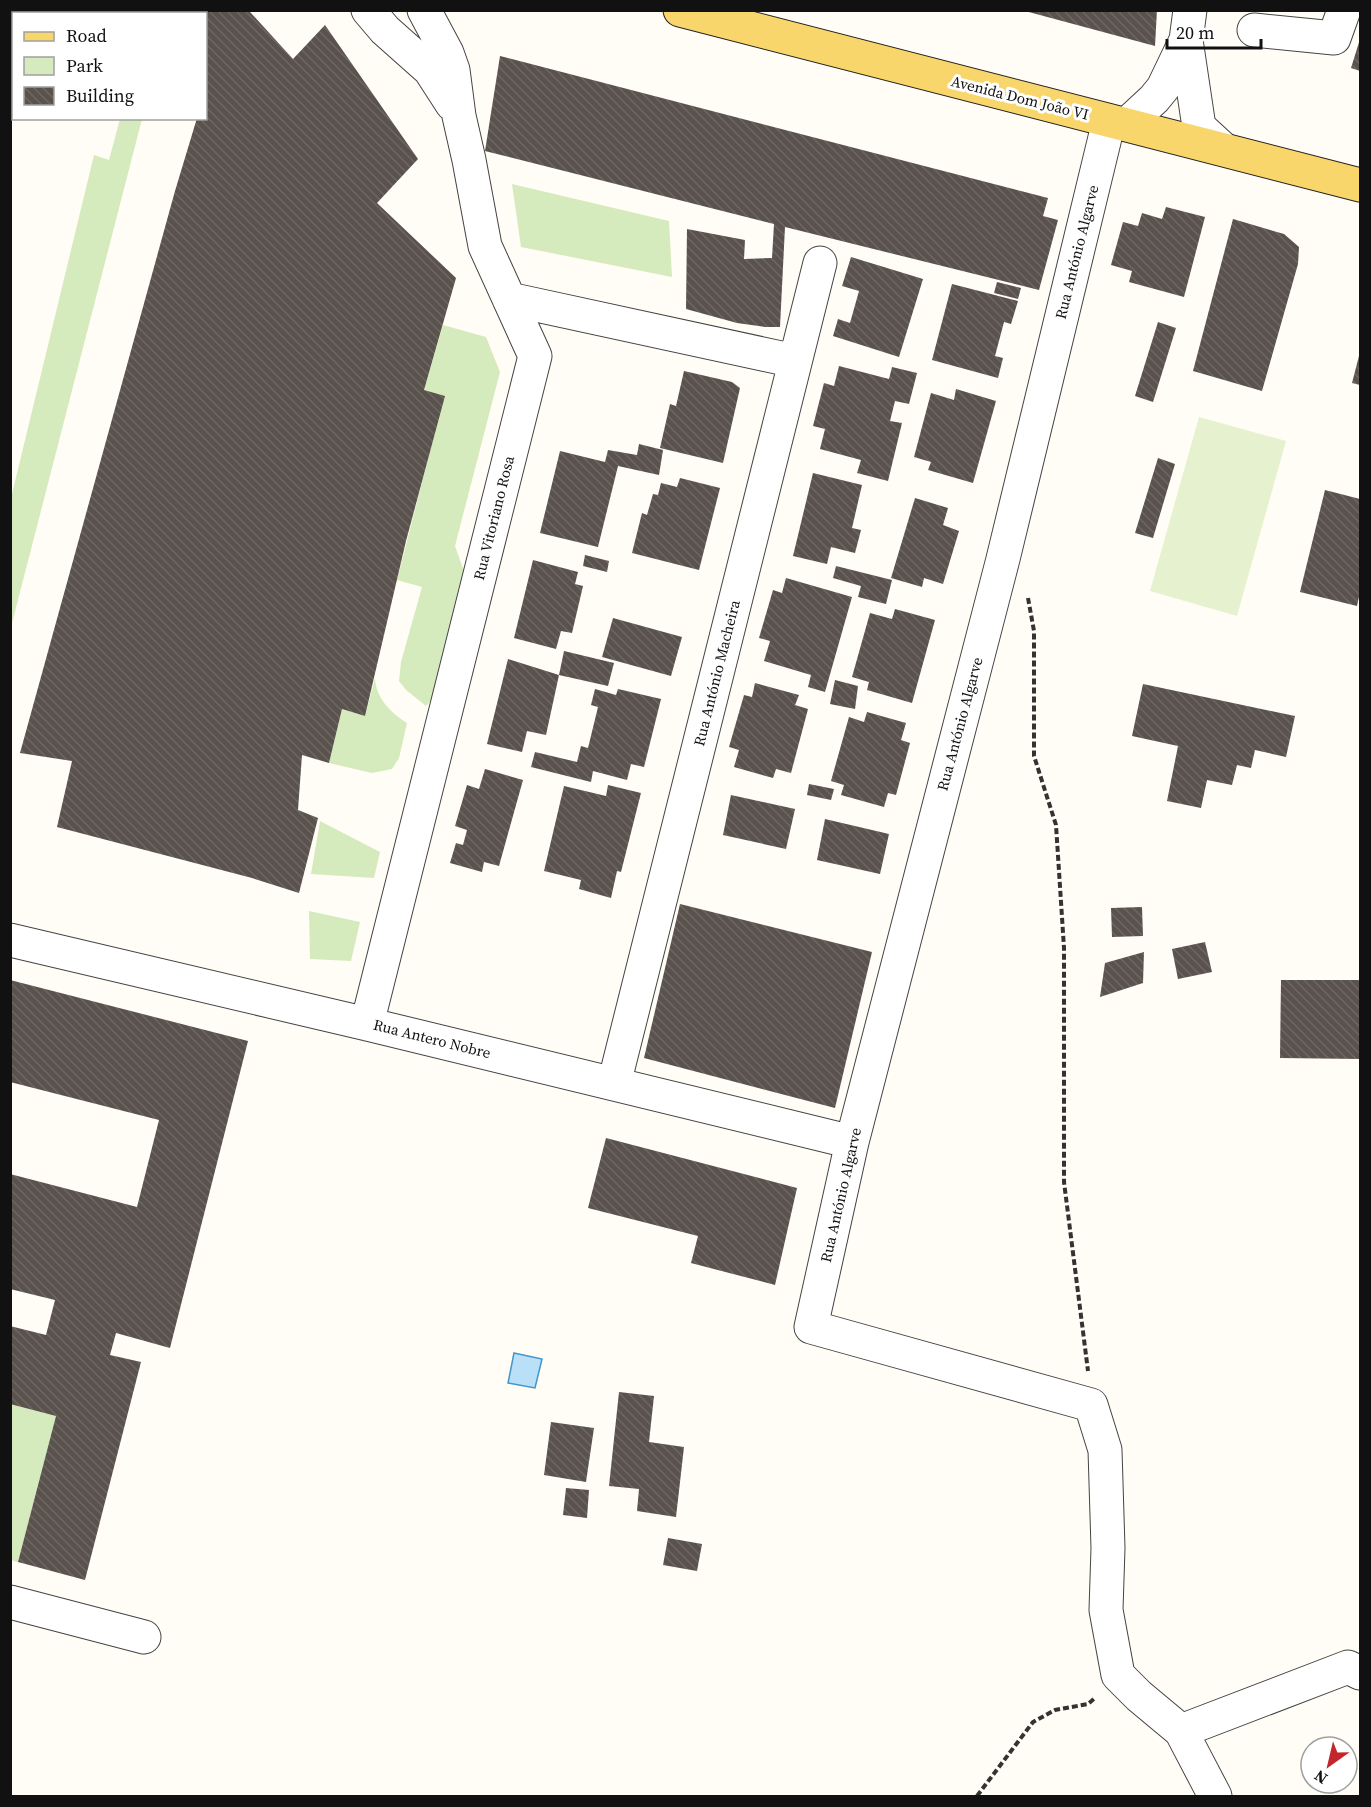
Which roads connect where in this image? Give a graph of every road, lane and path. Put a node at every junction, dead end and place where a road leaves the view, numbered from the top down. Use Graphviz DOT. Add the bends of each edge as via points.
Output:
graph roads {
  1 [pos="368,10"];
  2 [pos="424,10"];
  3 [pos="680,10"];
  4 [pos="1344,10"];
  5 [pos="1188,25"];
  6 [pos="1254,30"];
  7 [pos="459,116"];
  8 [pos="1118,122"];
  9 [pos="1223,149"];
  10 [pos="1360,185"];
  11 [pos="820,263"];
  12 [pos="509,299"];
  13 [pos="795,361"];
  14 [pos="1003,559"];
  15 [pos="10,940"];
  16 [pos="367,1024"];
  17 [pos="614,1084"];
  18 [pos="852,1142"];
  19 [pos="1091,1405"];
  20 [pos="10,1602"];
  21 [pos="144,1637"];
  22 [pos="1360,1673"];
  23 [pos="1118,1675"];
  24 [pos="1181,1731"];
  25 [pos="977,1797"];
  26 [pos="1215,1797"];
  1 -- 7 [label="street" via="430,70"];
  2 -- 7 [label="street" via="453,70"];
  3 -- 8 [label="main road, Avenida Dom João VI"];
  4 -- 6 [label="street" via="1334,38"];
  5 -- 8 [label="street" via="1163,88 1154,99"];
  5 -- 9 [label="street" via="1199,126"];
  7 -- 12 [label="street, Rua Vitoriano Rosa" via="485,246"];
  8 -- 9 [label="main road, Avenida Dom João VI"];
  8 -- 14 [label="street, Rua António Algarve"];
  9 -- 10 [label="main road, Avenida Dom João VI"];
  11 -- 13 [label="street, Rua António Macheira"];
  12 -- 13 [label="street"];
  12 -- 16 [label="street, Rua Vitoriano Rosa" via="535,356"];
  13 -- 17 [label="street, Rua António Macheira"];
  14 -- 18 [label="street, Rua António Algarve"];
  14 -- 19 [label="path" via="1025,575 1034,631 1034,756 1056,825 1064,948 1064,1182"];
  15 -- 16 [label="street, Rua Antero Nobre"];
  16 -- 17 [label="street, Rua Antero Nobre"];
  17 -- 18 [label="street, Rua Antero Nobre"];
  18 -- 19 [label="street, Rua António Algarve" via="812,1327"];
  19 -- 23 [label="street" via="1105,1450 1106,1611"];
  20 -- 21 [label="street"];
  22 -- 24 [label="street" via="1348,1668"];
  23 -- 24 [label="street"];
  23 -- 25 [label="path" via="1088,1704 1055,1710 1033,1722"];
  24 -- 26 [label="street"];
}
